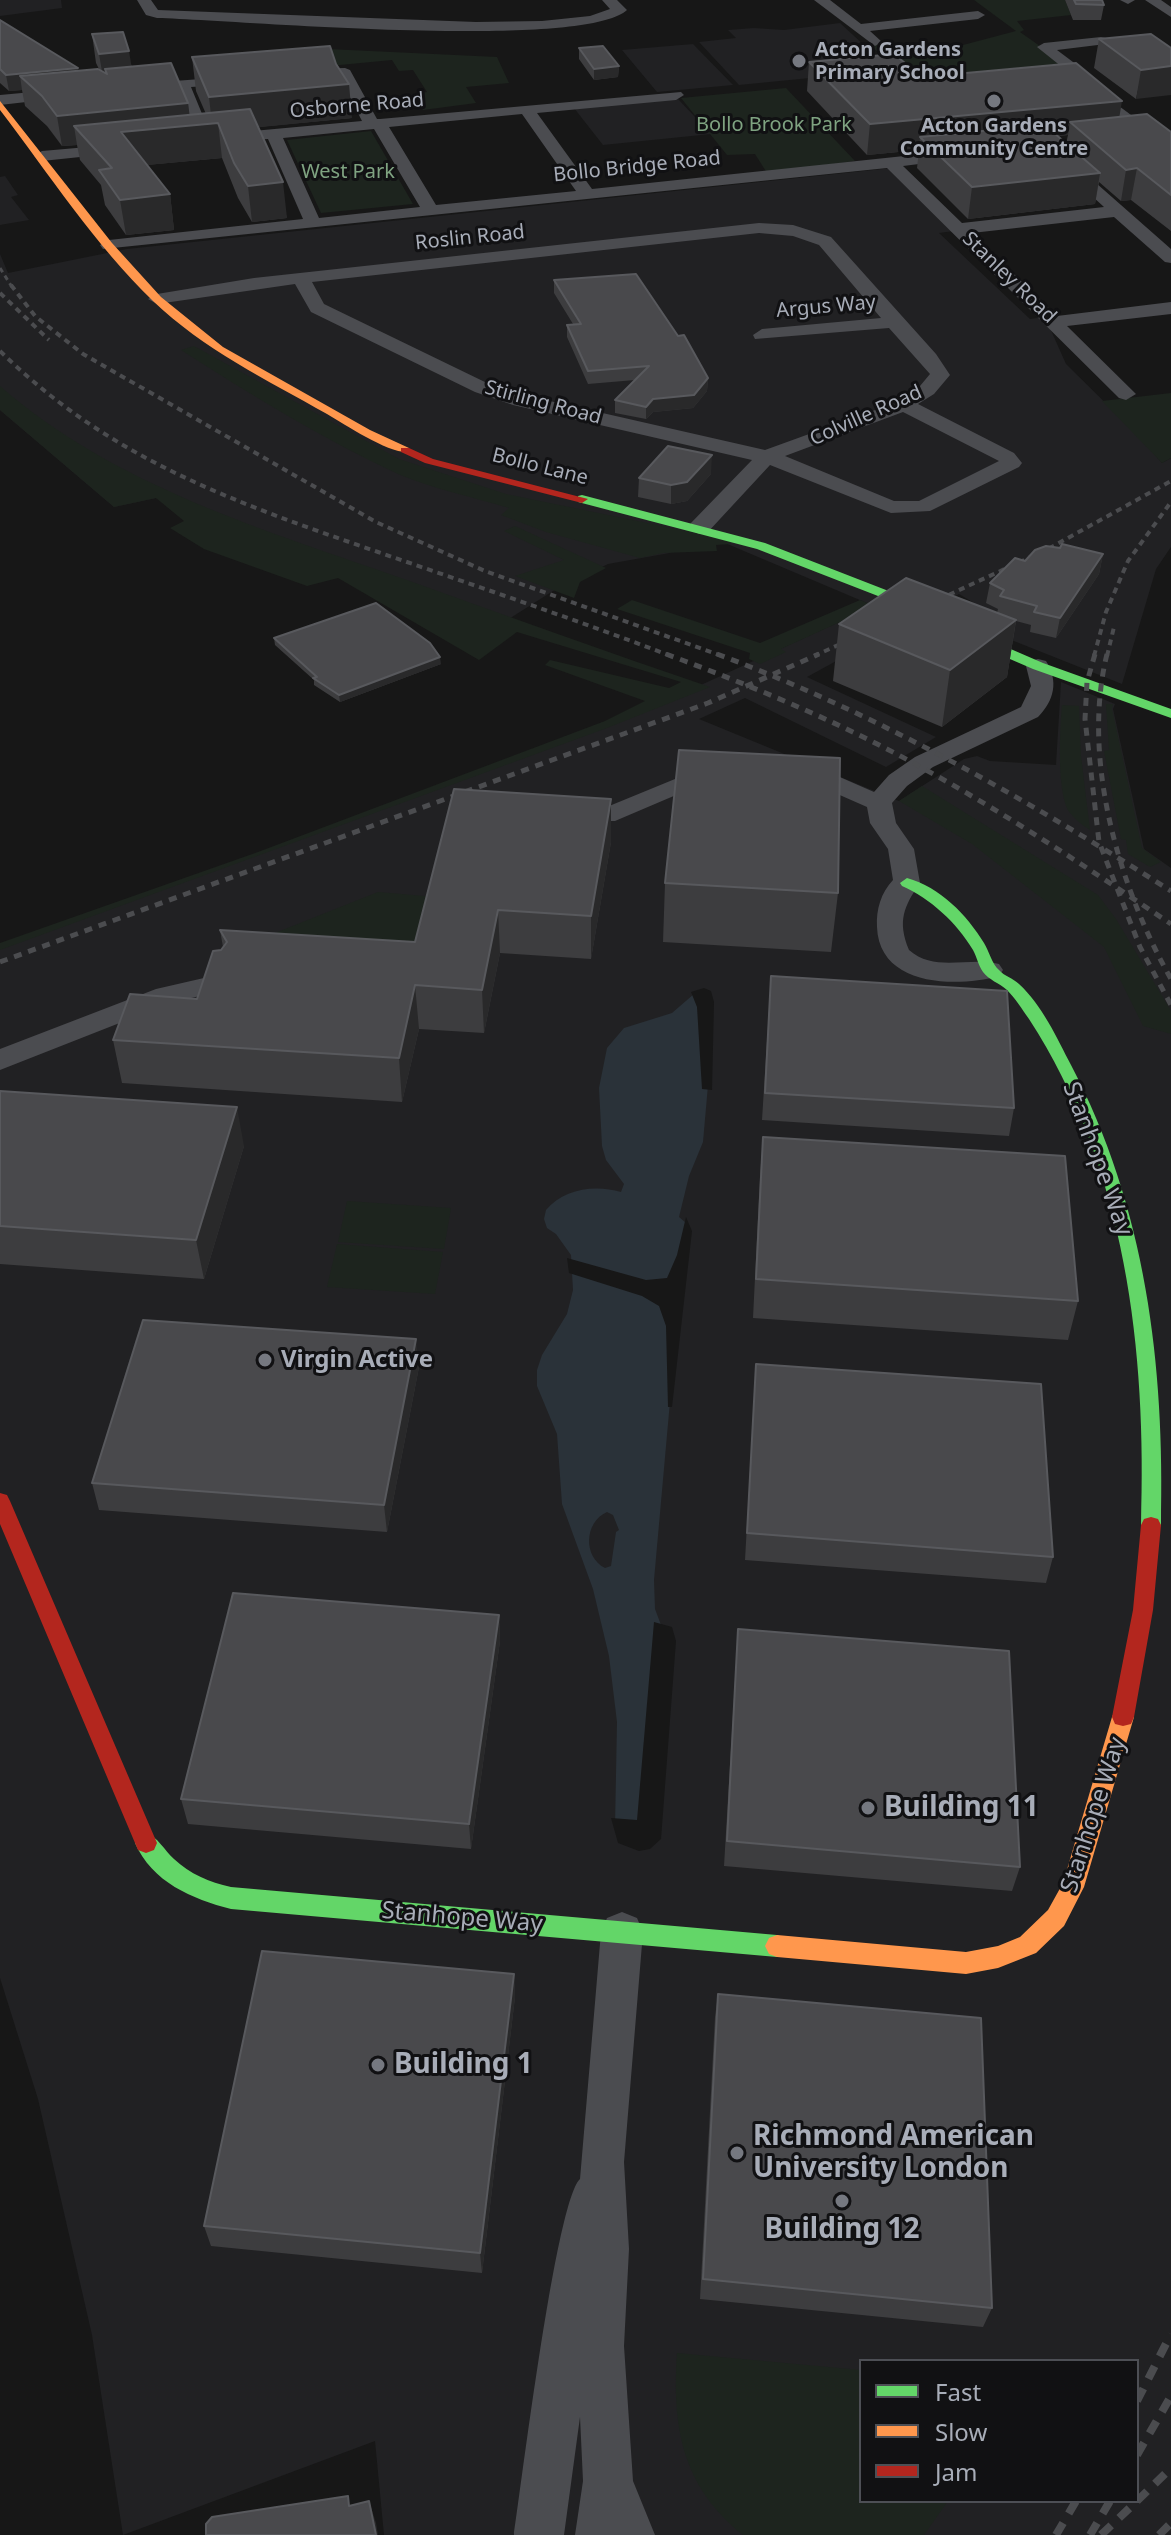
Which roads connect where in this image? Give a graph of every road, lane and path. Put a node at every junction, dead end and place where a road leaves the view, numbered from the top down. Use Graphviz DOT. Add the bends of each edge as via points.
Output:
graph roads {
  1 [pos="144,0"];
  2 [pos="609,0"];
  3 [pos="821,0"];
  4 [pos="1152,0"];
  5 [pos="1171,13"];
  6 [pos="978,15"];
  7 [pos="862,28"];
  8 [pos="1101,41"];
  9 [pos="877,43"];
  10 [pos="307,56"];
  11 [pos="316,72"];
  12 [pos="287,74"];
  13 [pos="258,77"];
  14 [pos="182,83"];
  15 [pos="124,88"];
  16 [pos="79,92"];
  17 [pos="676,95"];
  18 [pos="0,102"];
  19 [pos="527,110"];
  20 [pos="375,124"];
  21 [pos="273,133"];
  22 [pos="1171,133"];
  23 [pos="1148,135"];
  24 [pos="1118,138"];
  25 [pos="136,147"];
  26 [pos="1049,150"];
  27 [pos="973,154"];
  28 [pos="42,156"];
  29 [pos="891,163"];
  30 [pos="587,194"];
  31 [pos="431,211"];
  32 [pos="1118,211"];
  33 [pos="313,223"];
  34 [pos="788,228"];
  35 [pos="959,229"];
  36 [pos="1163,243"];
  37 [pos="109,245"];
  38 [pos="1171,258"];
  39 [pos="301,278"];
  40 [pos="157,299"];
  41 [pos="1171,308"];
  42 [pos="894,322"];
  43 [pos="1054,322"];
  44 [pos="762,335"];
  45 [pos="1126,394"];
  46 [pos="903,404"];
  47 [pos="768,457"];
  48 [pos="699,528"];
  49 [pos="1038,666"];
  50 [pos="1171,714"];
  51 [pos="739,761"];
  52 [pos="782,762"];
  53 [pos="879,803"];
  54 [pos="606,816"];
  55 [pos="907,883"];
  56 [pos="989,970"];
  57 [pos="217,984"];
  58 [pos="0,1060"];
  59 [pos="0,1501"];
  60 [pos="622,1932"];
  61 [pos="602,2162"];
  62 [pos="608,2481"];
  63 [pos="539,2535"];
  64 [pos="600,2535"];
  65 [pos="630,2535"];
  1 -- 2 [label="street" via="157,14 523,26 604,20 620,10"];
  3 -- 7 [label="street"];
  4 -- 5 [label="street"];
  6 -- 7 [label="street"];
  7 -- 9 [label="street"];
  8 -- 23 [label="street" via="1044,47 1072,68 1087,89"];
  10 -- 11 [label="street"];
  11 -- 12 [label="street"];
  11 -- 20 [label="street" via="345,73"];
  13 -- 14 [label="street"];
  14 -- 15 [label="street"];
  14 -- 21 [label="street, Osborne Road" via="198,141"];
  16 -- 18 [label="street"];
  17 -- 19 [label="street, Osborne Road"];
  18 -- 28 [label="street, Bollo Lane"];
  19 -- 20 [label="street, Osborne Road"];
  19 -- 30 [label="street"];
  20 -- 21 [label="street, Osborne Road"];
  20 -- 31 [label="street"];
  21 -- 33 [label="street"];
  22 -- 23 [label="street"];
  23 -- 24 [label="street"];
  25 -- 28 [label="street"];
  26 -- 32 [label="street"];
  27 -- 29 [label="street, Bollo Bridge Road"];
  28 -- 37 [label="street, Bollo Lane"];
  29 -- 30 [label="street, Bollo Bridge Road"];
  29 -- 35 [label="street, Stanley Road"];
  30 -- 31 [label="street, Bollo Bridge Road"];
  31 -- 33 [label="street, Bollo Bridge Road"];
  32 -- 35 [label="street"];
  32 -- 36 [label="street"];
  33 -- 37 [label="street, Bollo Bridge Road"];
  34 -- 39 [label="street, Roslin Road"];
  34 -- 42 [label="street, Colville Road" via="825,241"];
  35 -- 43 [label="street, Stanley Road"];
  36 -- 38 [label="street"];
  37 -- 40 [label="street, Bollo Lane"];
  39 -- 40 [label="street, Roslin Road"];
  39 -- 47 [label="street, Stirling Road" via="317,308 482,388"];
  40 -- 48 [label="street, Bollo Lane" via="219,349 366,432 429,461"];
  41 -- 43 [label="street"];
  42 -- 44 [label="street, Argus Way"];
  42 -- 46 [label="street, Colville Road" via="940,375 927,392"];
  43 -- 45 [label="street, Stanley Road"];
  46 -- 47 [label="street, Colville Road"];
  46 -- 47 [label="street, Stirling Road" via="1012,463 923,507 904,508 866,499"];
  47 -- 48 [label="street, Colville Road"];
  48 -- 49 [label="street, Bollo Lane" via="838,575"];
  49 -- 50 [label="street, Bollo Lane"];
  49 -- 53 [label="street" via="1043,682 1035,707 905,776"];
  51 -- 54 [label="street"];
  52 -- 53 [label="street"];
  53 -- 55 [label="street" via="883,823 901,849"];
  55 -- 56 [label="street, Stanhope Way" via="922,887 959,924 982,951"];
  55 -- 56 [label="street" via="892,899 898,956 937,969"];
  56 -- 60 [label="street, Stanhope Way" via="1011,984 1033,1014 1082,1110 1131,1257 1153,1380 1157,1499 1138,1650 1123,1726 1072,1888 1046,1931 1031,1944 966,1963"];
  57 -- 58 [label="street" via="166,995"];
  59 -- 60 [label="street, Stanhope Way" via="146,1843 174,1879 196,1891 231,1898"];
  60 -- 61 [label="street"];
  61 -- 62 [label="street" via="606,2249 601,2359"];
  61 -- 63 [label="street" via="580,2248"];
  62 -- 64 [label="street"];
  62 -- 65 [label="street"];
}
